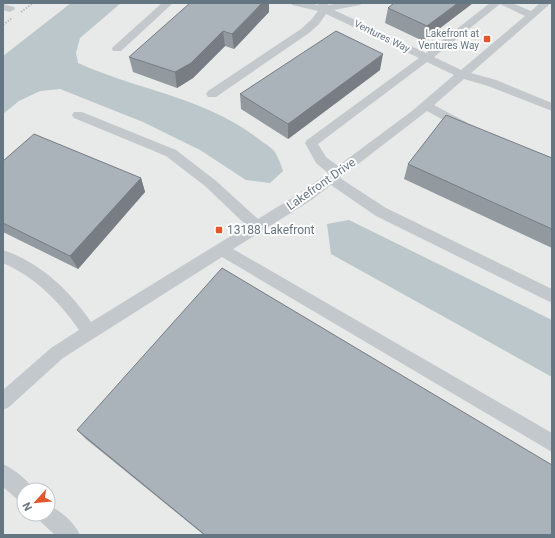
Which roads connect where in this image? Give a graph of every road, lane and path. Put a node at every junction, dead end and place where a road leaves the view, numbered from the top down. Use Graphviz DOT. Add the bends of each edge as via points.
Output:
graph roads {
  1 [pos="168,3"];
  2 [pos="295,3"];
  3 [pos="357,3"];
  4 [pos="496,3"];
  5 [pos="504,3"];
  6 [pos="546,3"];
  7 [pos="323,6"];
  8 [pos="532,15"];
  9 [pos="117,48"];
  10 [pos="426,58"];
  11 [pos="461,74"];
  12 [pos="212,94"];
  13 [pos="426,105"];
  14 [pos="552,107"];
  15 [pos="78,115"];
  16 [pos="475,130"];
  17 [pos="334,176"];
  18 [pos="257,227"];
  19 [pos="221,249"];
  20 [pos="3,256"];
  21 [pos="552,296"];
  22 [pos="88,332"];
  23 [pos="3,401"];
  24 [pos="552,443"];
  25 [pos="3,474"];
  26 [pos="16,485"];
  27 [pos="56,522"];
  28 [pos="70,535"];
  1 -- 9 [label="street"];
  2 -- 7 [label="street"];
  3 -- 7 [label="street"];
  4 -- 10 [label="street"];
  5 -- 8 [label="street"];
  6 -- 8 [label="street, Lakefront Drive"];
  7 -- 10 [label="street, Ventures Way"];
  7 -- 12 [label="street" via="315,22 305,31"];
  8 -- 11 [label="street, Lakefront Drive"];
  10 -- 11 [label="street, Ventures Way"];
  10 -- 17 [label="street" via="310,143"];
  11 -- 13 [label="street, Lakefront Drive"];
  11 -- 14 [label="street, Ventures Way" via="492,83"];
  13 -- 16 [label="street" via="460,125"];
  13 -- 17 [label="street, Lakefront Drive"];
  15 -- 18 [label="street" via="171,153 210,182"];
  17 -- 18 [label="street, Lakefront Drive"];
  17 -- 21 [label="street" via="381,212"];
  18 -- 19 [label="street, Lakefront Drive"];
  19 -- 22 [label="street, Lakefront Drive"];
  19 -- 24 [label="street"];
  20 -- 22 [label="street" via="23,264 50,284 74,309"];
  22 -- 23 [label="street, Lakefront Drive" via="57,353"];
  25 -- 26 [label="street"];
  27 -- 28 [label="street"];
}
